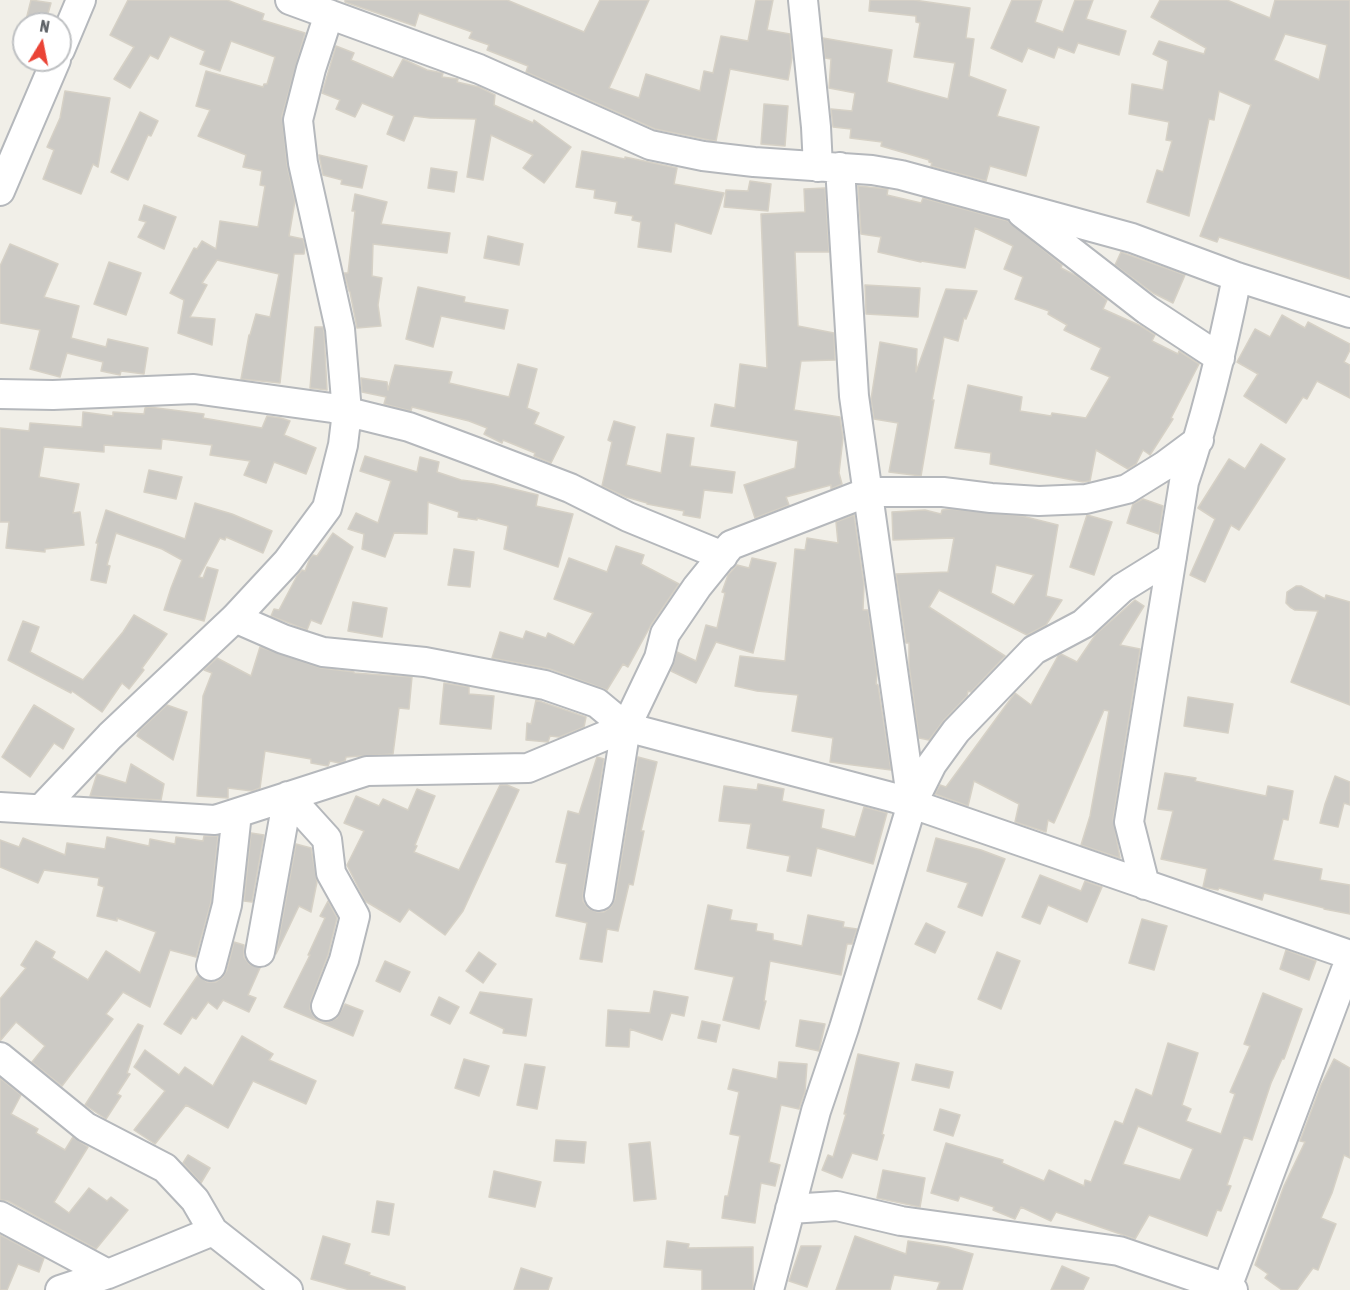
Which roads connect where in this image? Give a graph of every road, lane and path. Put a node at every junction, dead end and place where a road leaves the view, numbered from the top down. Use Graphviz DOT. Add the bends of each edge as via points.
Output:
graph roads {
  1 [pos="81,0"];
  2 [pos="290,0"];
  3 [pos="802,0"];
  4 [pos="329,14"];
  5 [pos="72,21"];
  6 [pos="51,72"];
  7 [pos="829,167"];
  8 [pos="0,191"];
  9 [pos="1010,205"];
  10 [pos="1237,277"];
  11 [pos="1350,313"];
  12 [pos="1220,358"];
  13 [pos="0,394"];
  14 [pos="348,412"];
  15 [pos="1198,440"];
  16 [pos="868,492"];
  17 [pos="723,556"];
  18 [pos="1172,557"];
  19 [pos="235,618"];
  20 [pos="626,727"];
  21 [pos="288,796"];
  22 [pos="912,804"];
  23 [pos="0,807"];
  24 [pos="41,809"];
  25 [pos="237,813"];
  26 [pos="1145,885"];
  27 [pos="599,896"];
  28 [pos="260,952"];
  29 [pos="1350,957"];
  30 [pos="211,966"];
  31 [pos="326,1006"];
  32 [pos="0,1057"];
  33 [pos="790,1209"];
  34 [pos="0,1216"];
  35 [pos="213,1230"];
  36 [pos="108,1274"];
  37 [pos="1229,1289"];
  38 [pos="60,1290"];
  39 [pos="288,1290"];
  40 [pos="769,1290"];
  1 -- 5 [label="street"];
  2 -- 4 [label="street"];
  3 -- 7 [label="street" via="816,128"];
  4 -- 7 [label="street" via="479,69 650,145 723,159"];
  4 -- 14 [label="street" via="298,120 303,163 340,329"];
  6 -- 8 [label="street"];
  7 -- 9 [label="street" via="901,175"];
  7 -- 16 [label="street"];
  9 -- 10 [label="street" via="1132,238"];
  9 -- 12 [label="street" via="1147,310"];
  10 -- 11 [label="street"];
  10 -- 12 [label="street"];
  12 -- 15 [label="street"];
  13 -- 14 [label="street" via="194,389"];
  14 -- 17 [label="street" via="410,427 570,488"];
  14 -- 19 [label="street" via="327,508 287,562"];
  15 -- 16 [label="street" via="1127,489 1086,499 1039,501 943,492"];
  15 -- 18 [label="street" via="1184,482"];
  16 -- 17 [label="street" via="731,545"];
  16 -- 22 [label="street"];
  17 -- 20 [label="street" via="665,634 659,658"];
  18 -- 22 [label="street" via="1122,588 1083,624 1034,650 956,731 932,764"];
  18 -- 26 [label="street" via="1129,822"];
  19 -- 20 [label="street" via="323,652 425,662 545,686 597,703"];
  19 -- 24 [label="street" via="110,736"];
  20 -- 21 [label="street" via="528,768 367,771"];
  20 -- 22 [label="street"];
  20 -- 27 [label="street"];
  21 -- 25 [label="street"];
  21 -- 28 [label="street"];
  21 -- 31 [label="street" via="327,839 331,873 355,916 344,960"];
  22 -- 26 [label="street"];
  22 -- 33 [label="street" via="816,1111"];
  23 -- 24 [label="street"];
  24 -- 25 [label="street" via="215,820"];
  25 -- 30 [label="street" via="227,905"];
  26 -- 29 [label="street"];
  29 -- 37 [label="street"];
  32 -- 35 [label="street" via="86,1127 165,1168 195,1200"];
  33 -- 37 [label="street" via="837,1206 901,1221 1119,1251"];
  33 -- 40 [label="street"];
  34 -- 36 [label="street"];
  35 -- 36 [label="street"];
  35 -- 39 [label="street"];
  36 -- 38 [label="street"];
}
